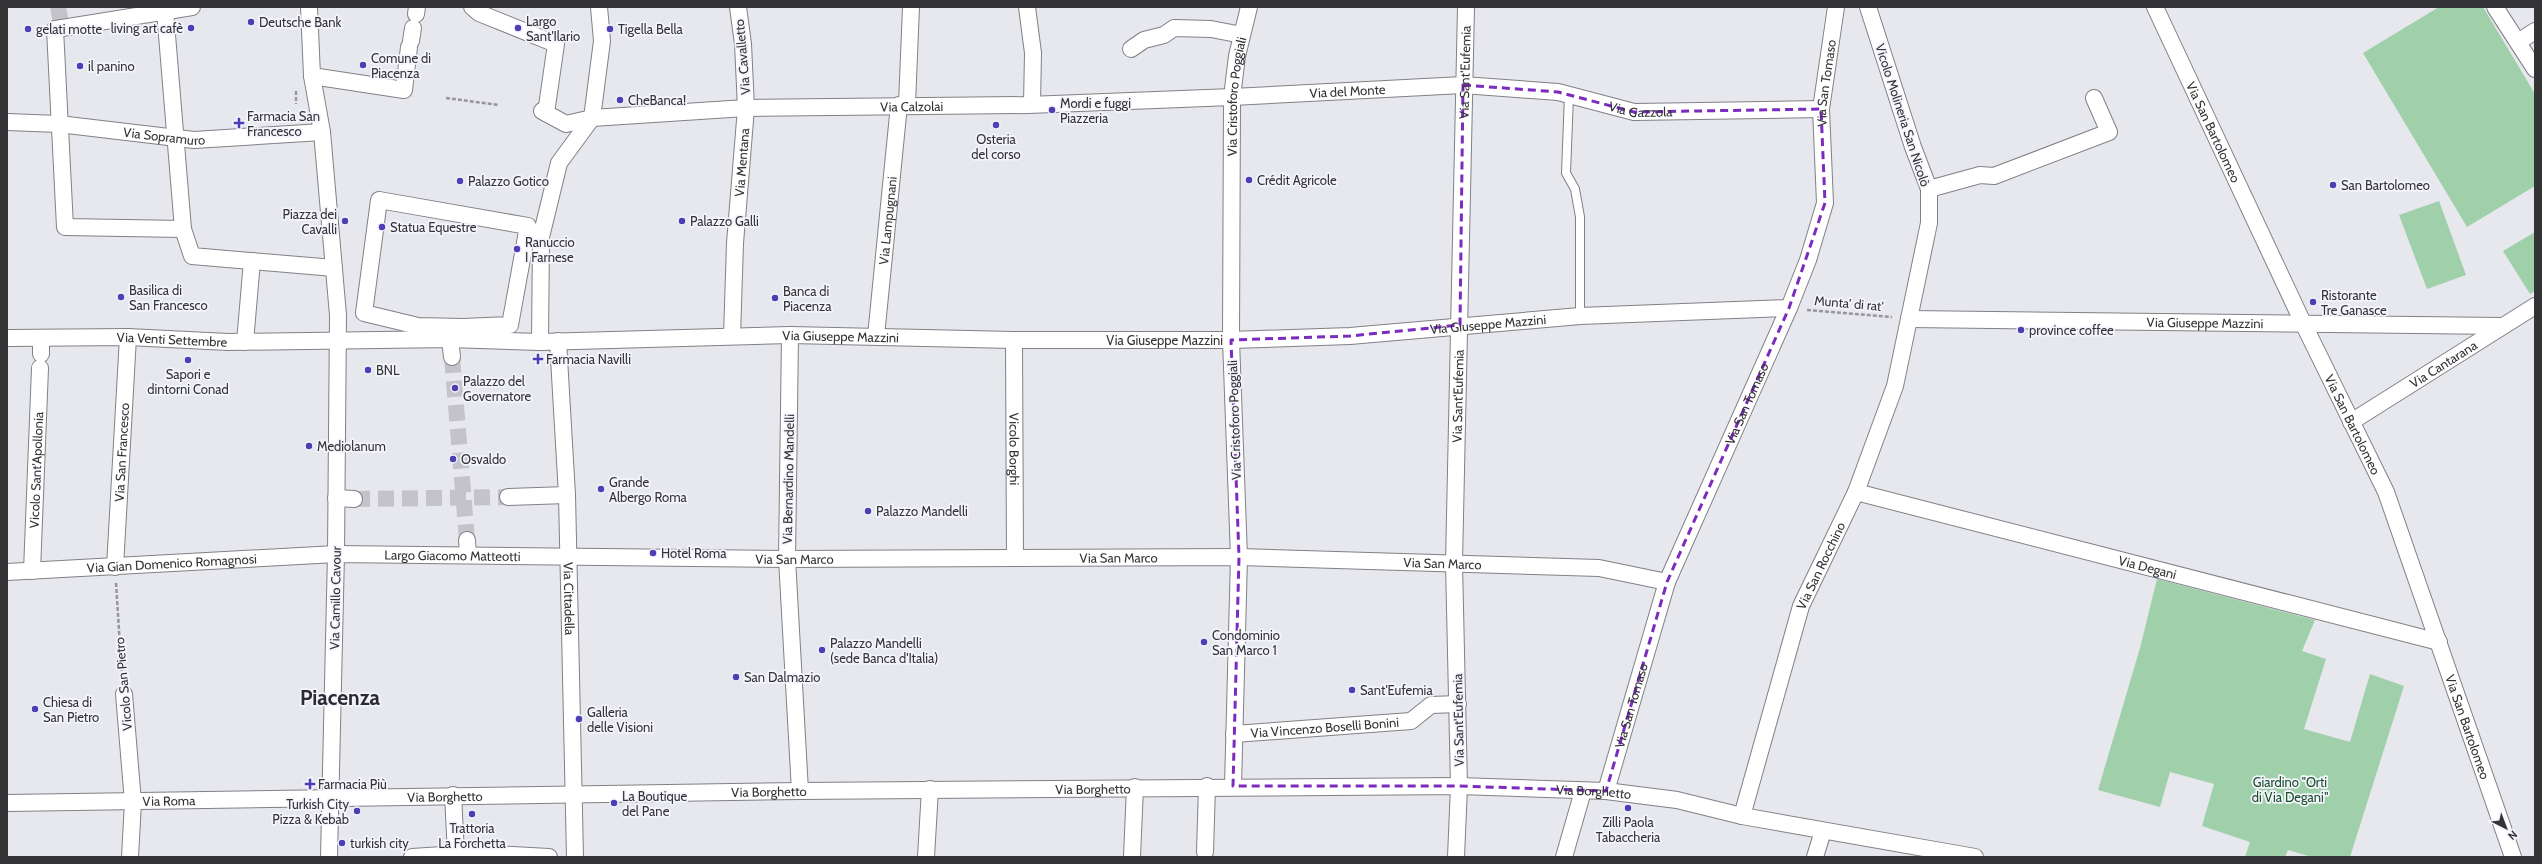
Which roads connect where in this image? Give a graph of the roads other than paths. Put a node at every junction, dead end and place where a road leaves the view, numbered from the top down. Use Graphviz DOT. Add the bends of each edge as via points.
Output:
graph roads {
  1 [pos="192,7"];
  2 [pos="309,7"];
  3 [pos="472,7"];
  4 [pos="599,7"];
  5 [pos="738,7"];
  6 [pos="910,7"];
  7 [pos="1027,7"];
  8 [pos="1249,7"];
  9 [pos="1466,7"];
  10 [pos="1836,7"];
  11 [pos="1868,7"];
  12 [pos="2154,7"];
  13 [pos="2496,7"];
  14 [pos="165,11"];
  15 [pos="413,27"];
  16 [pos="2535,31"];
  17 [pos="1242,35"];
  18 [pos="2518,42"];
  19 [pos="1131,49"];
  20 [pos="2535,69"];
  21 [pos="312,76"];
  22 [pos="1463,85"];
  23 [pos="1569,95"];
  24 [pos="1232,97"];
  25 [pos="2094,98"];
  26 [pos="1032,104"];
  27 [pos="903,105"];
  28 [pos="746,108"];
  29 [pos="1821,109"];
  30 [pos="592,118"];
  31 [pos="7,122"];
  32 [pos="59,124"];
  33 [pos="322,132"];
  34 [pos="175,137"];
  35 [pos="1929,189"];
  36 [pos="528,226"];
  37 [pos="183,229"];
  38 [pos="252,261"];
  39 [pos="334,268"];
  40 [pos="2535,306"];
  41 [pos="1789,308"];
  42 [pos="1580,316"];
  43 [pos="1908,318"];
  44 [pos="2303,323"];
  45 [pos="1460,325"];
  46 [pos="2501,326"];
  47 [pos="790,335"];
  48 [pos="732,336"];
  49 [pos="876,336"];
  50 [pos="128,337"];
  51 [pos="7,338"];
  52 [pos="41,338"];
  53 [pos="337,339"];
  54 [pos="450,339"];
  55 [pos="1014,340"];
  56 [pos="1232,340"];
  57 [pos="558,341"];
  58 [pos="246,342"];
  59 [pos="540,342"];
  60 [pos="452,357"];
  61 [pos="2351,422"];
  62 [pos="1856,492"];
  63 [pos="567,495"];
  64 [pos="508,497"];
  65 [pos="336,498"];
  66 [pos="354,499"];
  67 [pos="336,554"];
  68 [pos="569,555"];
  69 [pos="1239,557"];
  70 [pos="1015,558"];
  71 [pos="787,559"];
  72 [pos="1454,562"];
  73 [pos="114,567"];
  74 [pos="7,572"];
  75 [pos="32,572"];
  76 [pos="1667,582"];
  77 [pos="2439,642"];
  78 [pos="124,694"];
  79 [pos="1458,704"];
  80 [pos="1234,734"];
  81 [pos="1207,786"];
  82 [pos="1233,786"];
  83 [pos="1459,786"];
  84 [pos="1135,787"];
  85 [pos="930,789"];
  86 [pos="800,790"];
  87 [pos="1583,791"];
  88 [pos="1606,792"];
  89 [pos="574,793"];
  90 [pos="453,795"];
  91 [pos="330,797"];
  92 [pos="134,802"];
  93 [pos="7,803"];
  94 [pos="1742,816"];
  95 [pos="1823,831"];
  96 [pos="1205,852"];
  97 [pos="456,854"];
  98 [pos="1965,856"];
  99 [pos="130,857"];
  100 [pos="329,857"];
  101 [pos="412,857"];
  102 [pos="549,857"];
  103 [pos="575,857"];
  104 [pos="926,857"];
  105 [pos="1132,857"];
  106 [pos="1456,857"];
  107 [pos="1564,857"];
  108 [pos="1815,857"];
  109 [pos="2513,857"];
  1 -- 14 [label="street"];
  2 -- 21 [label="street"];
  3 -- 30 [label="street" via="479,13 556,44 544,112 566,124"];
  4 -- 30 [label="street" via="602,41"];
  5 -- 28 [label="street, Via Cavalletto" via="743,44"];
  6 -- 27 [label="street, Via Lampugnani"];
  7 -- 26 [label="street" via="1033,54"];
  8 -- 17 [label="street, Via Cristoforo Poggiali"];
  9 -- 22 [label="street, Via Sant'Eufemia"];
  10 -- 29 [label="street, Via San Tomaso"];
  11 -- 35 [label="street, Vicolo Molineria San Nicolò" via="1912,147"];
  12 -- 44 [label="street, Via San Bartolomeo"];
  13 -- 18 [label="street"];
  14 -- 32 [label="street" via="54,29"];
  14 -- 34 [label="street"];
  15 -- 21 [label="street" via="404,90"];
  16 -- 18 [label="street"];
  17 -- 19 [label="street" via="1211,29 1174,28 1164,35 1144,40"];
  17 -- 24 [label="street, Via Cristoforo Poggiali"];
  18 -- 20 [label="street"];
  21 -- 33 [label="street"];
  22 -- 23 [label="street, Via Gazzola"];
  22 -- 24 [label="street, Via del Monte"];
  22 -- 45 [label="street, Via Sant'Eufemia"];
  23 -- 29 [label="street, Via Gazzola" via="1634,112"];
  23 -- 42 [label="lane" via="1566,173 1575,189 1580,217"];
  24 -- 26 [label="street, Via Calzolai"];
  24 -- 56 [label="street, Via Cristoforo Poggiali"];
  25 -- 35 [label="street" via="2109,132 1994,176 1980,176"];
  26 -- 27 [label="street, Via Calzolai"];
  27 -- 28 [label="street, Via Calzolai"];
  27 -- 49 [label="street, Via Lampugnani"];
  28 -- 30 [label="street, Via Calzolai"];
  28 -- 48 [label="street, Via Mentana" via="735,243"];
  29 -- 41 [label="street, Via San Tomaso" via="1824,202 1808,260"];
  30 -- 59 [label="street" via="559,163 552,192 542,237"];
  31 -- 32 [label="street, Via Sopramuro"];
  32 -- 34 [label="street, Via Sopramuro"];
  32 -- 37 [label="street" via="65,227"];
  33 -- 34 [label="street, Via Sopramuro" via="194,140"];
  33 -- 39 [label="street"];
  34 -- 37 [label="street"];
  35 -- 43 [label="street, Vicolo Molineria San Nicolò" via="1929,223"];
  36 -- 36 [label="street" via="510,325 418,326 364,313 380,200"];
  37 -- 38 [label="street" via="192,256"];
  38 -- 39 [label="street"];
  38 -- 58 [label="street"];
  39 -- 53 [label="street" via="338,315"];
  40 -- 46 [label="street, Via Cantarana"];
  41 -- 42 [label="street, Via Giuseppe Mazzini"];
  41 -- 76 [label="street, Via San Tomaso"];
  42 -- 45 [label="street, Via Giuseppe Mazzini"];
  43 -- 44 [label="street, Via Giuseppe Mazzini"];
  43 -- 62 [label="street, Via San Rocchino" via="1895,386"];
  44 -- 46 [label="street, Via Giuseppe Mazzini"];
  44 -- 61 [label="street, Via San Bartolomeo"];
  45 -- 56 [label="street, Via Giuseppe Mazzini" via="1350,336"];
  45 -- 72 [label="street, Via Sant'Eufemia"];
  46 -- 61 [label="street, Via Cantarana"];
  47 -- 48 [label="street, Via Giuseppe Mazzini"];
  47 -- 49 [label="street, Via Giuseppe Mazzini"];
  47 -- 71 [label="street, Via Bernardino Mandelli"];
  48 -- 57 [label="street, Via Giuseppe Mazzini"];
  49 -- 55 [label="street, Via Giuseppe Mazzini"];
  50 -- 52 [label="street, Via Venti Settembre"];
  50 -- 58 [label="street, Via Venti Settembre"];
  50 -- 73 [label="street, Via San Francesco"];
  51 -- 52 [label="street, Via Venti Settembre"];
  52 -- 75 [label="street, Vicolo Sant'Apollonia"];
  53 -- 54 [label="street"];
  53 -- 58 [label="street, Via Venti Settembre"];
  53 -- 65 [label="street, Via Camillo Cavour"];
  54 -- 59 [label="street"];
  54 -- 60 [label="street"];
  55 -- 56 [label="street, Via Giuseppe Mazzini"];
  55 -- 70 [label="street, Vicolo Borghi"];
  56 -- 69 [label="street, Via Cristoforo Poggiali"];
  57 -- 59 [label="street, Via Giuseppe Mazzini"];
  57 -- 63 [label="street, Via Cittadella"];
  61 -- 77 [label="street, Via San Bartolomeo" via="2386,492"];
  62 -- 77 [label="street, Via Degani"];
  62 -- 94 [label="street, Via San Rocchino" via="1801,606"];
  63 -- 64 [label="street"];
  63 -- 68 [label="street, Via Cittadella"];
  65 -- 66 [label="street"];
  65 -- 67 [label="street, Via Camillo Cavour"];
  67 -- 68 [label="street, Largo Giacomo Matteotti" via="467,547"];
  67 -- 73 [label="street, Via Gian Domenico Romagnosi"];
  67 -- 91 [label="street, Via Camillo Cavour"];
  68 -- 71 [label="street, Via San Marco"];
  68 -- 89 [label="street, Via Cittadella"];
  69 -- 70 [label="street, Via San Marco"];
  69 -- 72 [label="street, Via San Marco"];
  69 -- 80 [label="street, Via Cristoforo Poggiali"];
  70 -- 71 [label="street, Via San Marco"];
  71 -- 86 [label="street, Via Bernardino Mandelli"];
  72 -- 76 [label="street, Via San Marco" via="1599,568"];
  72 -- 79 [label="street, Via Sant'Eufemia"];
  73 -- 75 [label="street, Via Gian Domenico Romagnosi"];
  74 -- 75 [label="street, Via Gian Domenico Romagnosi"];
  76 -- 88 [label="street, Via San Tomaso"];
  77 -- 109 [label="street, Via San Bartolomeo"];
  78 -- 92 [label="street, Vicolo San Pietro"];
  79 -- 80 [label="street, Via Vincenzo Boselli Bonini" via="1431,705 1411,721"];
  79 -- 83 [label="street, Via Sant'Eufemia"];
  80 -- 82 [label="street, Via Cristoforo Poggiali"];
  81 -- 82 [label="street, Via Borghetto"];
  81 -- 84 [label="street, Via Borghetto"];
  81 -- 96 [label="street"];
  82 -- 83 [label="street, Via Borghetto"];
  83 -- 87 [label="street, Via Borghetto"];
  83 -- 106 [label="street, Via Sant'Eufemia"];
  84 -- 85 [label="street, Via Borghetto"];
  84 -- 105 [label="street"];
  85 -- 86 [label="street, Via Borghetto"];
  85 -- 104 [label="street"];
  86 -- 89 [label="street, Via Borghetto"];
  87 -- 88 [label="street, Via Borghetto"];
  87 -- 107 [label="street"];
  88 -- 94 [label="street, Via Borghetto" via="1677,800"];
  89 -- 90 [label="street, Via Borghetto"];
  89 -- 103 [label="street, Via Cittadella"];
  90 -- 91 [label="street, Via Borghetto"];
  90 -- 97 [label="street"];
  91 -- 92 [label="street, Via Roma"];
  91 -- 100 [label="street, Via Camillo Cavour"];
  92 -- 93 [label="street, Via Roma"];
  92 -- 99 [label="street, Vicolo San Pietro"];
  94 -- 95 [label="street, Via Borghetto"];
  95 -- 98 [label="street, Via Borghetto"];
  95 -- 108 [label="street"];
  97 -- 101 [label="street"];
  97 -- 102 [label="street"];
}
